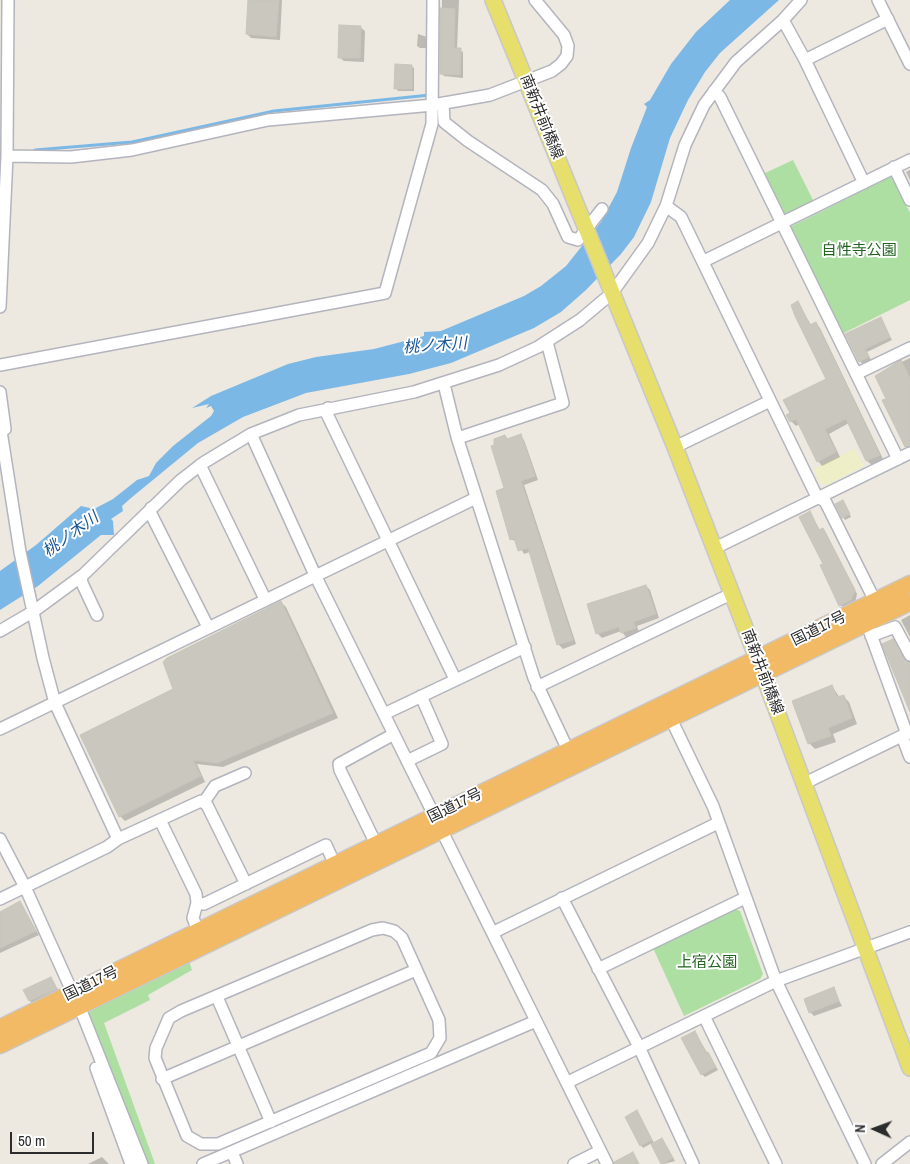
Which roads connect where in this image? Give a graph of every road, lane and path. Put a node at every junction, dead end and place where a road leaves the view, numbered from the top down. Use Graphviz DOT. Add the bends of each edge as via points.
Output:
graph roads {
  1 [pos="8,0"];
  2 [pos="433,0"];
  3 [pos="494,0"];
  4 [pos="535,0"];
  5 [pos="801,0"];
  6 [pos="878,0"];
  7 [pos="888,19"];
  8 [pos="783,20"];
  9 [pos="805,60"];
  10 [pos="910,64"];
  11 [pos="527,81"];
  12 [pos="714,92"];
  13 [pos="438,104"];
  14 [pos="3,108"];
  15 [pos="7,156"];
  16 [pos="910,160"];
  17 [pos="894,167"];
  18 [pos="864,182"];
  19 [pos="910,200"];
  20 [pos="666,206"];
  21 [pos="602,209"];
  22 [pos="782,222"];
  23 [pos="587,232"];
  24 [pos="704,261"];
  25 [pos="609,286"];
  26 [pos="0,307"];
  27 [pos="547,342"];
  28 [pos="909,350"];
  29 [pos="0,365"];
  30 [pos="856,374"];
  31 [pos="444,384"];
  32 [pos="0,392"];
  33 [pos="770,401"];
  34 [pos="328,408"];
  35 [pos="251,434"];
  36 [pos="458,438"];
  37 [pos="675,447"];
  38 [pos="910,453"];
  39 [pos="898,459"];
  40 [pos="200,465"];
  41 [pos="817,497"];
  42 [pos="476,498"];
  43 [pos="151,508"];
  44 [pos="387,540"];
  45 [pos="713,549"];
  46 [pos="316,575"];
  47 [pos="81,577"];
  48 [pos="910,584"];
  49 [pos="731,594"];
  50 [pos="265,599"];
  51 [pos="875,601"];
  52 [pos="910,602"];
  53 [pos="892,611"];
  54 [pos="34,612"];
  55 [pos="97,615"];
  56 [pos="208,627"];
  57 [pos="0,630"];
  58 [pos="869,630"];
  59 [pos="525,647"];
  60 [pos="910,647"];
  61 [pos="910,655"];
  62 [pos="760,666"];
  63 [pos="456,679"];
  64 [pos="537,687"];
  65 [pos="421,696"];
  66 [pos="55,702"];
  67 [pos="384,714"];
  68 [pos="671,719"];
  69 [pos="0,729"];
  70 [pos="394,734"];
  71 [pos="906,734"];
  72 [pos="568,750"];
  73 [pos="910,757"];
  74 [pos="408,761"];
  75 [pos="245,772"];
  76 [pos="805,782"];
  77 [pos="204,802"];
  78 [pos="160,820"];
  79 [pos="438,823"];
  80 [pos="718,823"];
  81 [pos="0,839"];
  82 [pos="118,839"];
  83 [pos="376,844"];
  84 [pos="335,864"];
  85 [pos="246,884"];
  86 [pos="25,887"];
  87 [pos="562,898"];
  88 [pos="745,898"];
  89 [pos="0,899"];
  90 [pos="198,903"];
  91 [pos="198,931"];
  92 [pos="494,932"];
  93 [pos="910,932"];
  94 [pos="866,949"];
  95 [pos="598,969"];
  96 [pos="416,970"];
  97 [pos="776,981"];
  98 [pos="217,997"];
  99 [pos="76,999"];
  100 [pos="704,1016"];
  101 [pos="536,1021"];
  102 [pos="0,1028"];
  103 [pos="0,1045"];
  104 [pos="238,1047"];
  105 [pos="638,1047"];
  106 [pos="910,1068"];
  107 [pos="162,1079"];
  108 [pos="568,1082"];
  109 [pos="271,1122"];
  110 [pos="910,1142"];
  111 [pos="600,1151"];
  112 [pos="232,1152"];
  113 [pos="131,1164"];
  114 [pos="142,1164"];
  115 [pos="203,1164"];
  116 [pos="237,1164"];
  117 [pos="574,1164"];
  118 [pos="607,1164"];
  119 [pos="693,1164"];
  120 [pos="775,1164"];
  121 [pos="865,1164"];
  122 [pos="882,1164"];
  1 -- 14 [label="street"];
  2 -- 13 [label="street"];
  3 -- 11 [label="main road, 南新井前橋線"];
  4 -- 11 [label="street" via="564,35 568,46 562,64"];
  5 -- 8 [label="street"];
  6 -- 7 [label="street"];
  7 -- 9 [label="street"];
  7 -- 10 [label="street"];
  8 -- 9 [label="street"];
  8 -- 12 [label="street" via="736,62"];
  9 -- 18 [label="street"];
  11 -- 13 [label="street" via="490,95"];
  11 -- 23 [label="main road, 南新井前橋線"];
  12 -- 20 [label="street" via="704,105 685,145"];
  12 -- 22 [label="street" via="720,97"];
  13 -- 15 [label="street" via="268,120 132,150 71,157"];
  13 -- 23 [label="street" via="444,122 542,190 553,204 568,237 578,240"];
  13 -- 29 [label="street" via="385,293"];
  14 -- 15 [label="street"];
  15 -- 26 [label="street"];
  16 -- 17 [label="street"];
  17 -- 18 [label="street"];
  17 -- 19 [label="street"];
  18 -- 22 [label="street"];
  20 -- 24 [label="street" via="681,217"];
  20 -- 25 [label="street" via="644,250"];
  21 -- 23 [label="street"];
  22 -- 24 [label="street"];
  22 -- 30 [label="street"];
  23 -- 25 [label="main road, 南新井前橋線"];
  24 -- 33 [label="street"];
  25 -- 27 [label="street" via="580,320"];
  25 -- 37 [label="main road, 南新井前橋線"];
  27 -- 31 [label="street" via="499,366"];
  27 -- 36 [label="street" via="563,403"];
  28 -- 30 [label="street"];
  30 -- 39 [label="street"];
  31 -- 34 [label="street"];
  31 -- 36 [label="street"];
  32 -- 54 [label="street" via="5,429 1,431 28,597 32,600"];
  33 -- 37 [label="street"];
  33 -- 41 [label="street"];
  34 -- 35 [label="street"];
  34 -- 44 [label="street" via="327,414"];
  35 -- 40 [label="street"];
  35 -- 46 [label="street"];
  36 -- 42 [label="street"];
  37 -- 45 [label="main road, 南新井前橋線"];
  38 -- 39 [label="street"];
  39 -- 41 [label="street"];
  40 -- 43 [label="street"];
  40 -- 50 [label="street"];
  41 -- 45 [label="street"];
  41 -- 51 [label="street" via="825,501"];
  42 -- 44 [label="street"];
  42 -- 59 [label="street"];
  43 -- 47 [label="street"];
  43 -- 56 [label="street" via="150,512"];
  44 -- 46 [label="street"];
  44 -- 63 [label="street"];
  45 -- 49 [label="main road, 南新井前橋線"];
  46 -- 50 [label="street"];
  46 -- 67 [label="street"];
  47 -- 54 [label="street"];
  47 -- 55 [label="street"];
  48 -- 51 [label="highway, 国道17号"];
  49 -- 62 [label="main road, 南新井前橋線"];
  49 -- 64 [label="street"];
  50 -- 56 [label="street"];
  51 -- 62 [label="highway, 国道17号"];
  52 -- 53 [label="highway, 国道17号"];
  53 -- 58 [label="highway, 国道17号"];
  53 -- 60 [label="street"];
  54 -- 57 [label="street"];
  54 -- 66 [label="street"];
  56 -- 66 [label="street"];
  58 -- 61 [label="street" via="895,627"];
  58 -- 62 [label="highway, 国道17号"];
  58 -- 71 [label="street"];
  59 -- 63 [label="street"];
  59 -- 64 [label="street"];
  62 -- 68 [label="highway, 国道17号"];
  62 -- 72 [label="highway, 国道17号"];
  62 -- 76 [label="main road, 南新井前橋線"];
  63 -- 65 [label="street"];
  64 -- 72 [label="street"];
  65 -- 67 [label="street"];
  65 -- 74 [label="street" via="442,744"];
  66 -- 69 [label="street"];
  66 -- 82 [label="street"];
  67 -- 70 [label="street"];
  68 -- 79 [label="highway, 国道17号"];
  68 -- 80 [label="street"];
  70 -- 74 [label="street"];
  70 -- 83 [label="street" via="339,764"];
  71 -- 73 [label="street"];
  71 -- 76 [label="street"];
  72 -- 79 [label="highway, 国道17号"];
  74 -- 79 [label="street"];
  75 -- 77 [label="street" via="215,786"];
  76 -- 94 [label="main road, 南新井前橋線"];
  77 -- 78 [label="street" via="196,802"];
  77 -- 85 [label="street"];
  78 -- 82 [label="street"];
  78 -- 90 [label="street"];
  79 -- 83 [label="highway, 国道17号"];
  79 -- 92 [label="street"];
  79 -- 99 [label="highway, 国道17号"];
  80 -- 87 [label="street"];
  80 -- 88 [label="street"];
  81 -- 86 [label="street"];
  82 -- 86 [label="street"];
  83 -- 84 [label="highway, 国道17号"];
  84 -- 85 [label="street" via="326,845"];
  84 -- 91 [label="highway, 国道17号"];
  85 -- 90 [label="street" via="204,904"];
  86 -- 89 [label="street"];
  86 -- 99 [label="street"];
  87 -- 92 [label="street"];
  87 -- 95 [label="street"];
  88 -- 95 [label="street"];
  88 -- 97 [label="street"];
  90 -- 91 [label="street" via="193,918"];
  91 -- 99 [label="highway, 国道17号"];
  92 -- 101 [label="street"];
  93 -- 94 [label="street"];
  94 -- 97 [label="street"];
  94 -- 106 [label="main road, 南新井前橋線"];
  95 -- 105 [label="street"];
  96 -- 98 [label="street" via="402,938 383,928"];
  96 -- 104 [label="street"];
  96 -- 109 [label="street" via="440,1028 437,1044 430,1053"];
  97 -- 100 [label="street"];
  97 -- 121 [label="street"];
  98 -- 104 [label="street"];
  98 -- 107 [label="street" via="169,1018 155,1051"];
  99 -- 102 [label="highway, 国道17号"];
  99 -- 103 [label="highway, 国道17号"];
  99 -- 113 [label="street" via="107,1100"];
  99 -- 114 [label="street"];
  100 -- 105 [label="street"];
  100 -- 120 [label="street"];
  101 -- 108 [label="street"];
  101 -- 112 [label="street"];
  104 -- 107 [label="street"];
  104 -- 109 [label="street"];
  105 -- 108 [label="street"];
  105 -- 119 [label="street"];
  107 -- 109 [label="street" via="184,1130 196,1142 207,1146 218,1144"];
  108 -- 111 [label="street"];
  110 -- 122 [label="street"];
  111 -- 117 [label="street"];
  111 -- 118 [label="street"];
  112 -- 115 [label="street"];
  112 -- 116 [label="street"];
}
